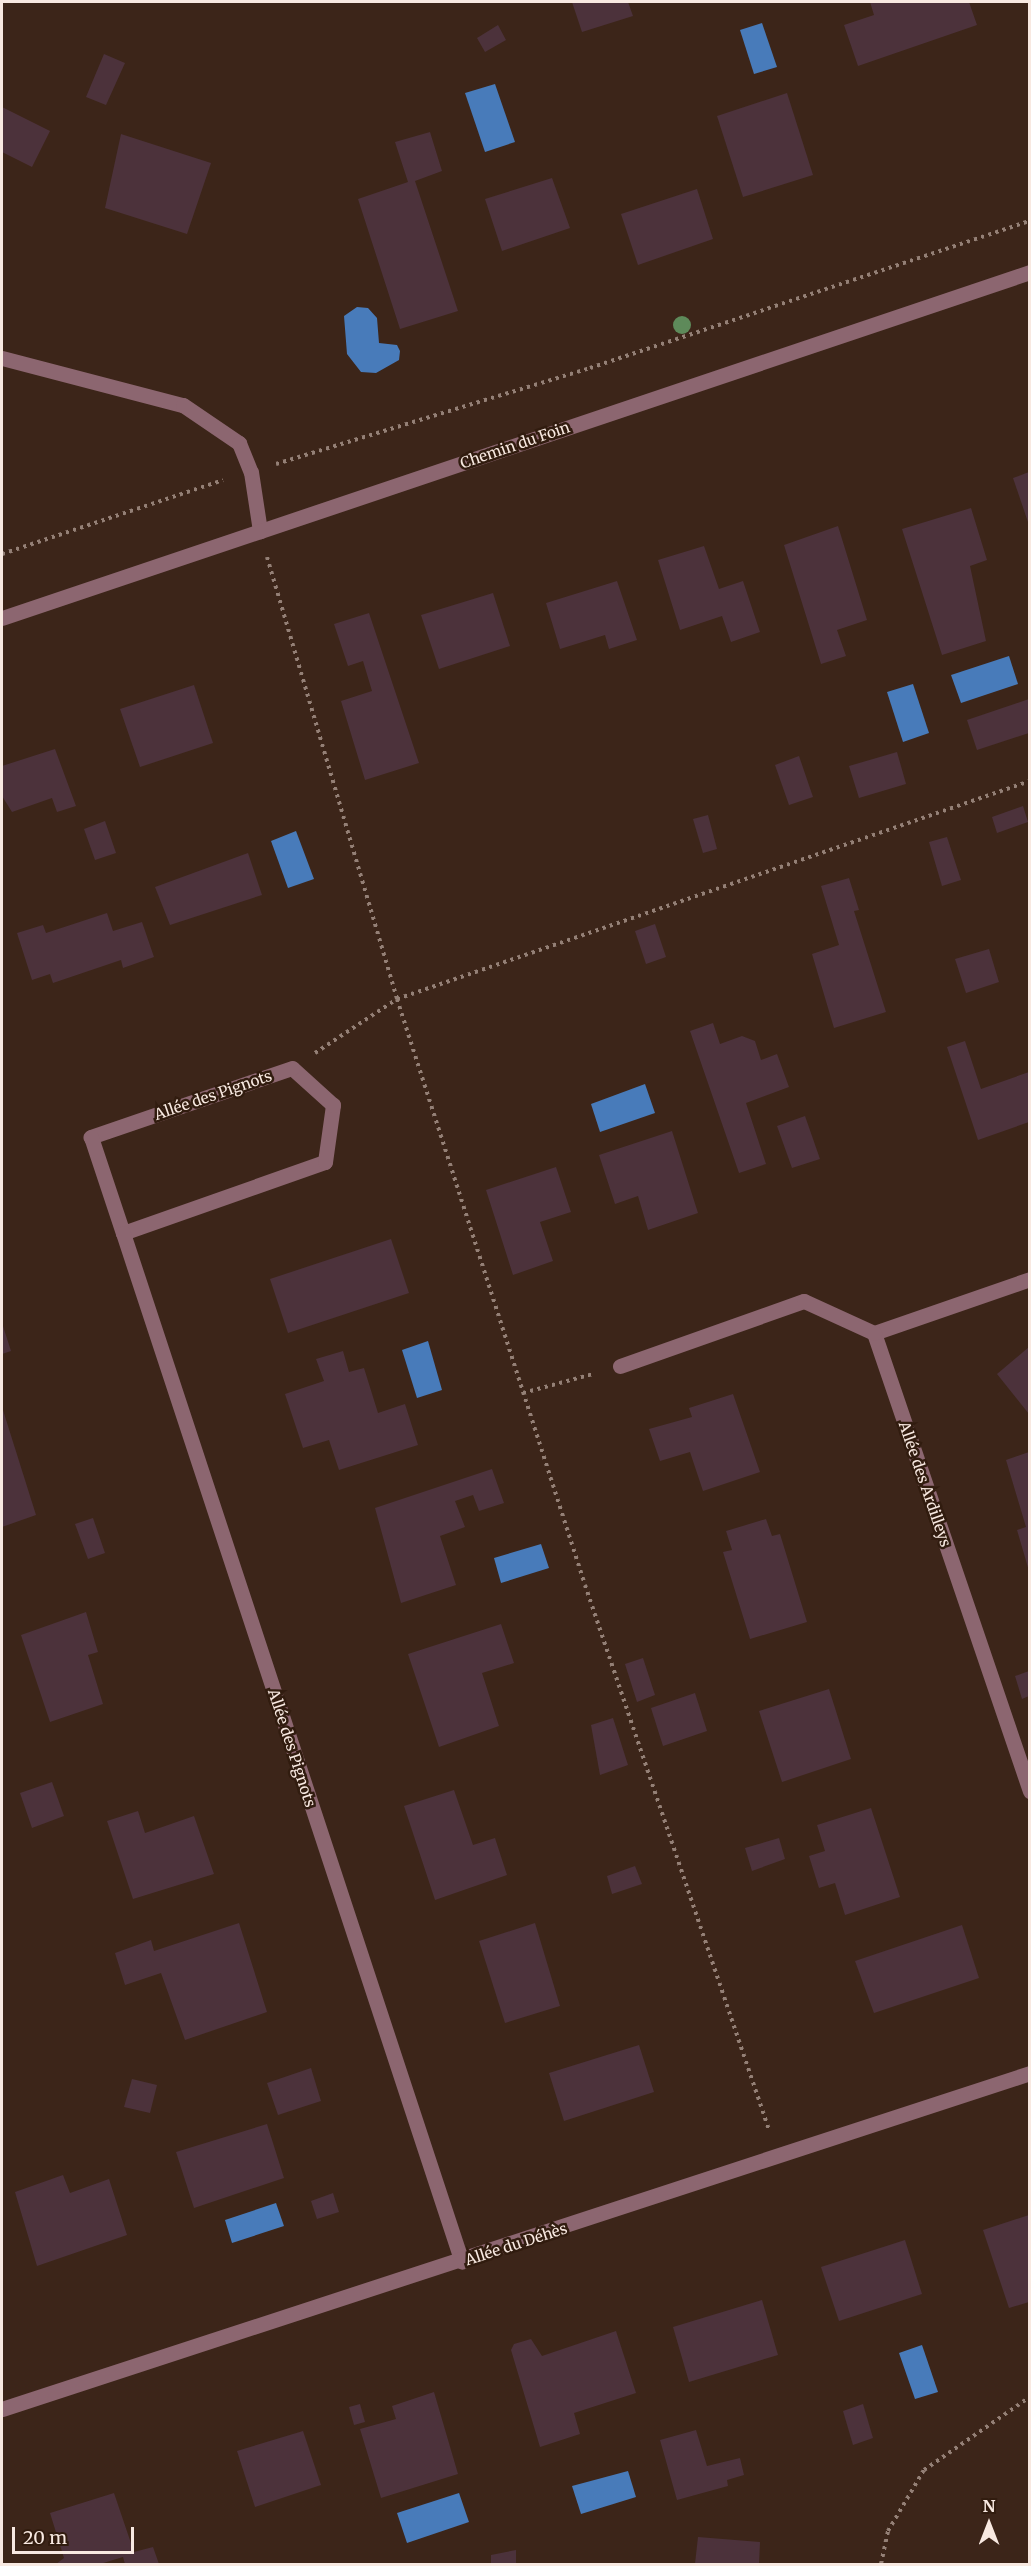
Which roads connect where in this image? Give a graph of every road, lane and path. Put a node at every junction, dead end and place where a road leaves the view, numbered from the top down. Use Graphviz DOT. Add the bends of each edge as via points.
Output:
graph roads {
  1 [pos="1029,221"];
  2 [pos="1029,272"];
  3 [pos="2,358"];
  4 [pos="251,472"];
  5 [pos="260,531"];
  6 [pos="2,554"];
  7 [pos="2,618"];
  8 [pos="1029,782"];
  9 [pos="397,999"];
  10 [pos="292,1068"];
  11 [pos="123,1233"];
  12 [pos="1029,1279"];
  13 [pos="874,1333"];
  14 [pos="620,1366"];
  15 [pos="523,1393"];
  16 [pos="1029,1791"];
  17 [pos="1029,2073"];
  18 [pos="778,2157"];
  19 [pos="462,2262"];
  20 [pos="1029,2397"];
  21 [pos="2,2409"];
  22 [pos="880,2565"];
  1 -- 4 [label="path" via="590,368"];
  2 -- 5 [label="street, Chemin du Foin"];
  3 -- 4 [label="street" via="183,405 239,443"];
  4 -- 5 [label="street"];
  4 -- 6 [label="path"];
  5 -- 7 [label="street, Chemin du Foin"];
  5 -- 9 [label="path"];
  8 -- 9 [label="path"];
  9 -- 10 [label="path"];
  9 -- 15 [label="path"];
  10 -- 11 [label="street, Allée des Pignots" via="91,1137"];
  10 -- 11 [label="street, Allée des Pignots" via="333,1105 325,1162"];
  11 -- 19 [label="street, Allée des Pignots"];
  12 -- 13 [label="street"];
  13 -- 14 [label="street" via="804,1301"];
  13 -- 16 [label="street, Allée des Ardilleys"];
  14 -- 15 [label="path"];
  15 -- 18 [label="path"];
  17 -- 18 [label="street, Allée du Déhès"];
  18 -- 19 [label="street, Allée du Déhès"];
  19 -- 21 [label="street, Allée du Déhès"];
  20 -- 22 [label="path" via="924,2470 888,2531"];
}
